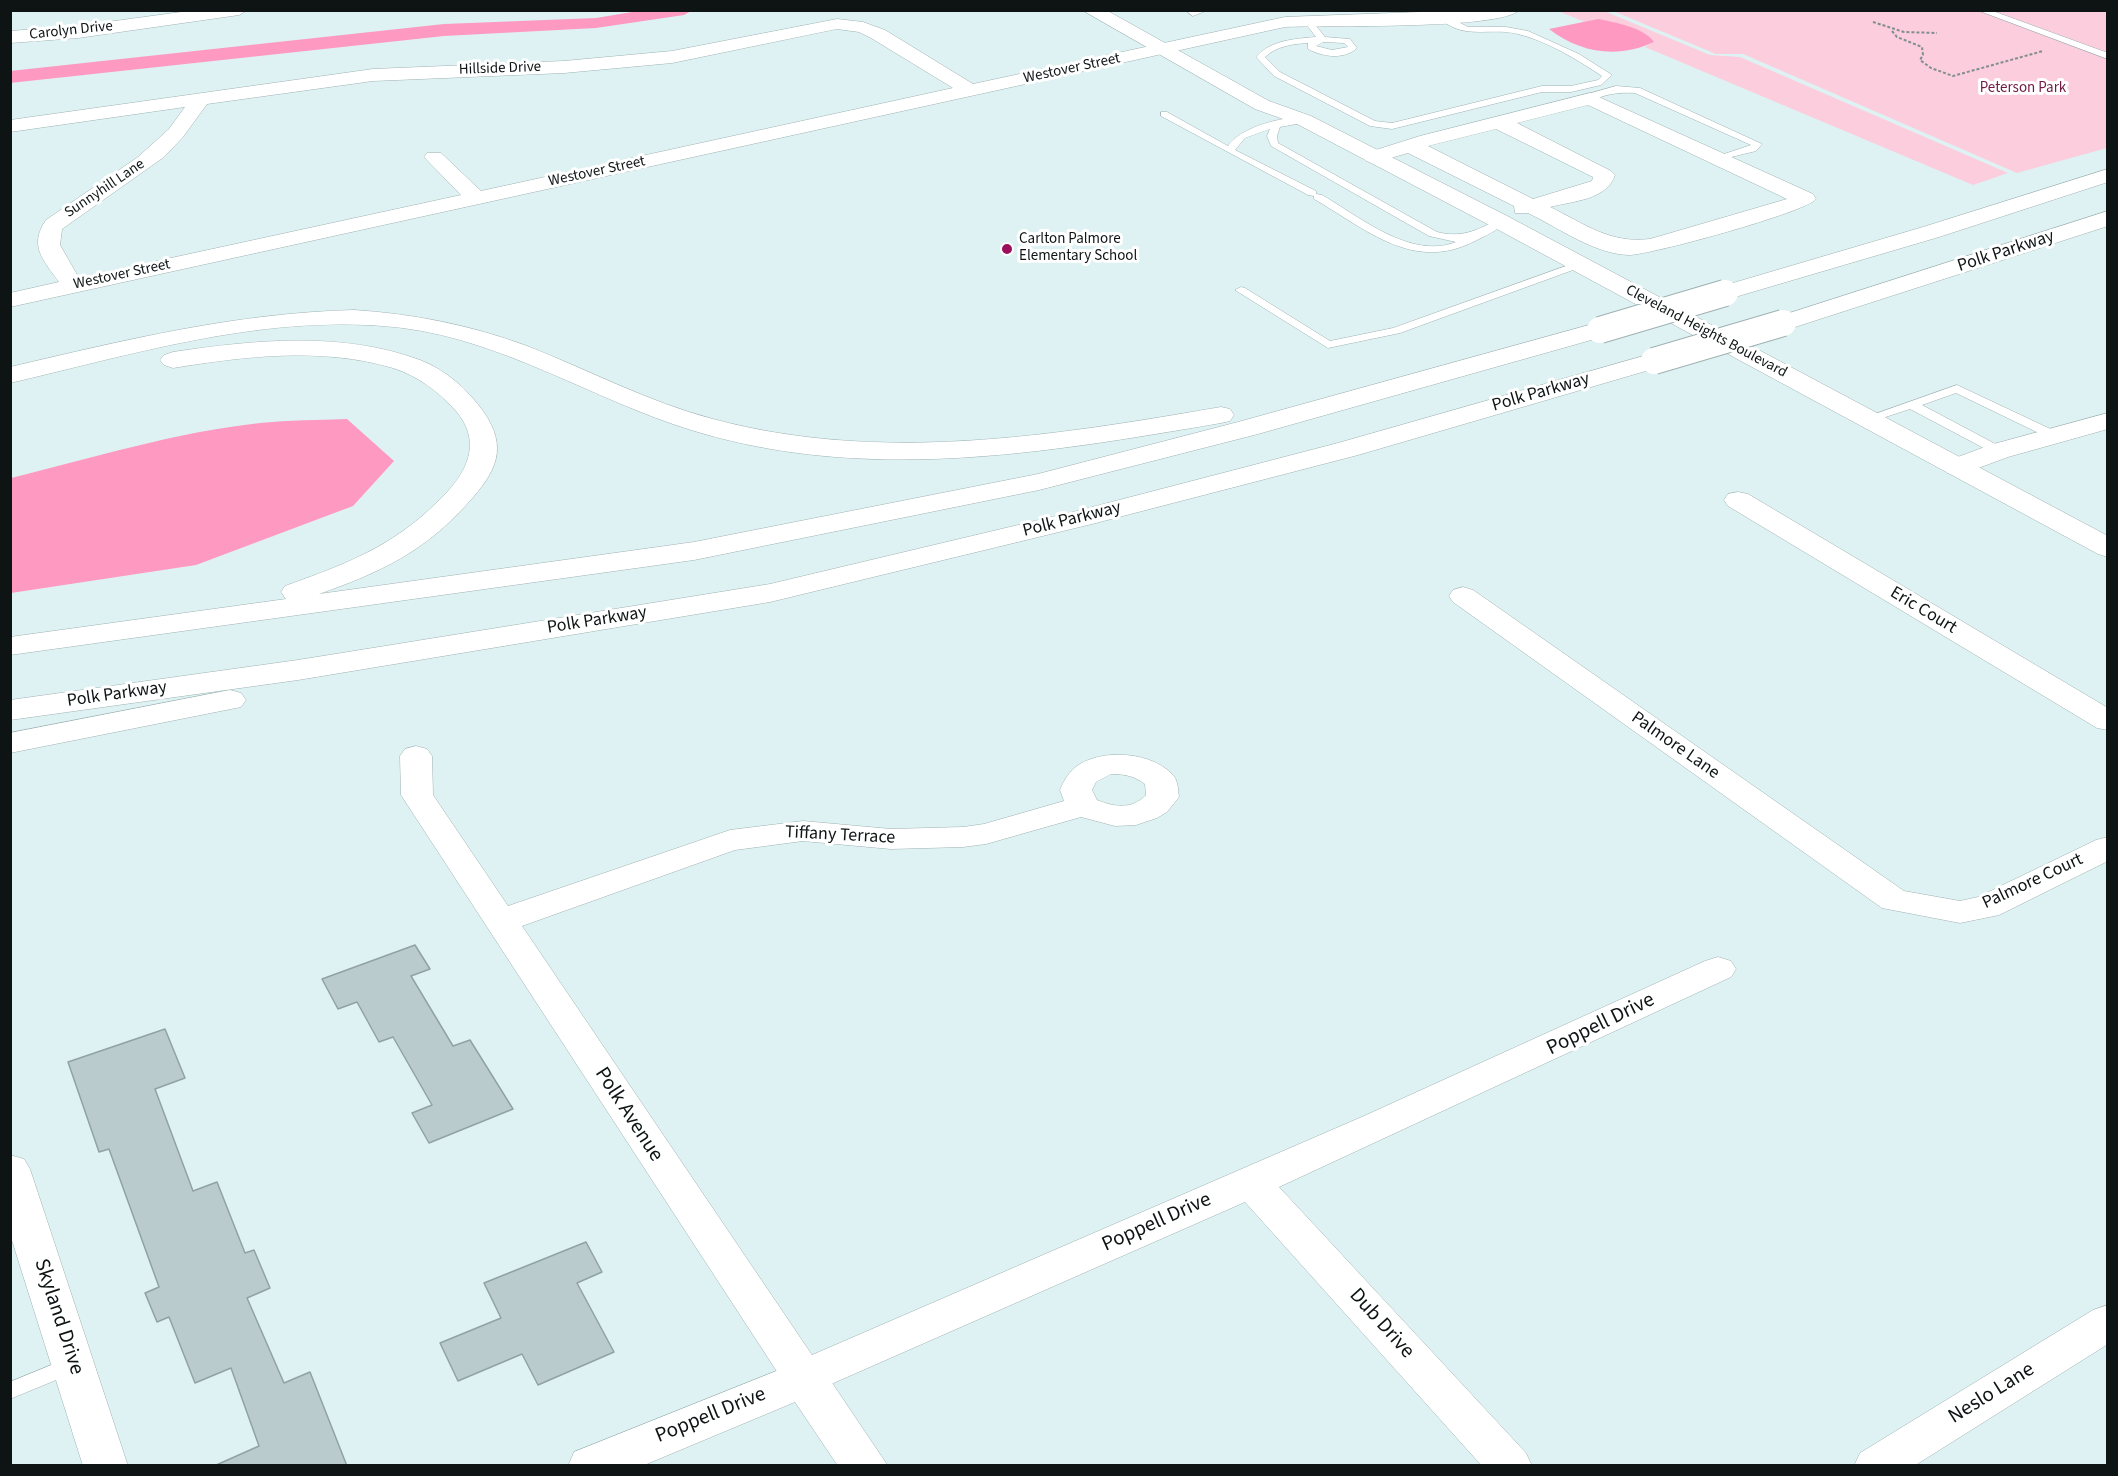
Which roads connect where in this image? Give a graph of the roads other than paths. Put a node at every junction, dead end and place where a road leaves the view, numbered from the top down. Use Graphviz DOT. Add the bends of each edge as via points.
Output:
graph roads {
  1 [pos="239,10"];
  2 [pos="1091,10"];
  3 [pos="1119,10"];
  4 [pos="1189,10"];
  5 [pos="1204,10"];
  6 [pos="1510,10"];
  7 [pos="1981,10"];
  8 [pos="1389,15"];
  9 [pos="1445,18"];
  10 [pos="1306,19"];
  11 [pos="10,37"];
  12 [pos="1184,44"];
  13 [pos="1162,49"];
  14 [pos="2108,56"];
  15 [pos="971,91"];
  16 [pos="200,99"];
  17 [pos="1590,99"];
  18 [pos="1164,114"];
  19 [pos="1304,120"];
  20 [pos="1499,122"];
  21 [pos="1276,125"];
  22 [pos="10,126"];
  23 [pos="1411,146"];
  24 [pos="1230,151"];
  25 [pos="434,157"];
  26 [pos="1373,157"];
  27 [pos="1718,159"];
  28 [pos="2108,175"];
  29 [pos="476,198"];
  30 [pos="1532,206"];
  31 [pos="2108,218"];
  32 [pos="1495,219"];
  33 [pos="1478,235"];
  34 [pos="1580,264"];
  35 [pos="73,286"];
  36 [pos="1241,290"];
  37 [pos="10,300"];
  38 [pos="1569,339"];
  39 [pos="10,375"];
  40 [pos="10,395"];
  41 [pos="1911,404"];
  42 [pos="1868,419"];
  43 [pos="2108,421"];
  44 [pos="2055,436"];
  45 [pos="1999,451"];
  46 [pos="1956,467"];
  47 [pos="1738,500"];
  48 [pos="2108,548"];
  49 [pos="770,593"];
  50 [pos="1463,596"];
  51 [pos="10,645"];
  52 [pos="10,710"];
  53 [pos="2108,721"];
  54 [pos="10,743"];
  55 [pos="416,756"];
  56 [pos="1083,806"];
  57 [pos="2108,847"];
  58 [pos="1888,896"];
  59 [pos="500,921"];
  60 [pos="1718,969"];
  61 [pos="10,1169"];
  62 [pos="1251,1182"];
  63 [pos="2108,1322"];
  64 [pos="73,1365"];
  65 [pos="804,1378"];
  66 [pos="10,1391"];
  67 [pos="106,1466"];
  68 [pos="591,1466"];
  69 [pos="865,1466"];
  70 [pos="1510,1466"];
  71 [pos="1876,1466"];
  1 -- 11 [label="street, Carolyn Drive" via="78,33"];
  2 -- 13 [label="main road, Cleveland Heights Boulevard"];
  3 -- 12 [label="main road, Cleveland Heights Boulevard"];
  4 -- 5 [label="lane"];
  6 -- 9 [label="street, Westover Street"];
  7 -- 14 [label="lane"];
  8 -- 9 [label="street, Westover Street"];
  8 -- 10 [label="street, Westover Street"];
  9 -- 10 [label="lane" via="1461,29 1519,31 1591,63 1607,75 1601,82 1571,89 1542,89 1392,126 1373,124 1277,74 1260,57 1268,48 1322,39"];
  10 -- 12 [label="street, Westover Street"];
  12 -- 13 [label="street, Westover Street"];
  12 -- 19 [label="main road, Cleveland Heights Boulevard" via="1287,101"];
  13 -- 15 [label="street, Westover Street"];
  13 -- 19 [label="main road, Cleveland Heights Boulevard" via="1262,105"];
  15 -- 16 [label="street, Hillside Drive" via="878,34 863,27 837,24 661,58 564,67 402,73"];
  15 -- 29 [label="street, Westover Street"];
  16 -- 22 [label="street, Hillside Drive"];
  16 -- 35 [label="street, Sunnyhill Lane" via="161,149 123,179 58,220 49,231 51,249"];
  17 -- 20 [label="street"];
  17 -- 27 [label="street"];
  17 -- 27 [label="lane" via="1616,89 1637,90 1757,144 1753,149"];
  18 -- 24 [label="lane"];
  19 -- 21 [label="lane"];
  19 -- 26 [label="main road, Cleveland Heights Boulevard"];
  20 -- 23 [label="street"];
  20 -- 30 [label="street" via="1604,175 1601,184 1590,190"];
  21 -- 24 [label="lane" via="1243,134 1234,140"];
  21 -- 33 [label="lane" via="1274,144 1433,234 1452,239"];
  23 -- 26 [label="street"];
  23 -- 30 [label="street"];
  24 -- 33 [label="lane" via="1403,246 1416,250 1463,245"];
  25 -- 29 [label="street"];
  26 -- 32 [label="main road, Cleveland Heights Boulevard"];
  27 -- 30 [label="street" via="1805,199 1652,245 1629,248 1607,244"];
  28 -- 38 [label="main road, bridge" via="1931,232"];
  29 -- 35 [label="street, Westover Street"];
  30 -- 32 [label="street"];
  31 -- 49 [label="main road, Polk Parkway, bridge" via="1783,323 1348,449"];
  32 -- 33 [label="lane"];
  32 -- 34 [label="main road, Cleveland Heights Boulevard"];
  34 -- 36 [label="lane" via="1396,331 1328,345"];
  34 -- 42 [label="main road, Cleveland Heights Boulevard"];
  35 -- 37 [label="street, Westover Street"];
  38 -- 39 [label="main road" via="1223,415 1051,444 927,454 860,453 776,444 701,425 463,332 404,321 339,317 220,328"];
  38 -- 51 [label="main road" via="1050,479 717,546"];
  40 -- 51 [label="main road" via="133,366 247,348 299,347 347,352 405,364 440,380 477,420 486,446 476,478 424,531 393,551 335,578 273,601"];
  41 -- 42 [label="lane"];
  41 -- 44 [label="lane" via="1957,389"];
  41 -- 45 [label="lane"];
  42 -- 46 [label="main road, Cleveland Heights Boulevard"];
  43 -- 44 [label="street"];
  44 -- 45 [label="street"];
  45 -- 46 [label="street"];
  46 -- 48 [label="main road, Cleveland Heights Boulevard"];
  47 -- 53 [label="street, Eric Court"];
  49 -- 52 [label="main road, Polk Parkway" via="298,670"];
  49 -- 54 [label="main road"];
  50 -- 58 [label="street, Palmore Lane"];
  55 -- 59 [label="street, Polk Avenue" via="417,795"];
  56 -- 59 [label="street, Tiffany Terrace" via="963,837 891,839 803,831 730,840"];
  57 -- 58 [label="street, Palmore Court" via="1987,907 1960,912 1924,908"];
  59 -- 65 [label="street, Polk Avenue"];
  60 -- 62 [label="street, Poppell Drive" via="1516,1065 1469,1082"];
  61 -- 64 [label="street, Skyland Drive"];
  62 -- 65 [label="street, Poppell Drive"];
  62 -- 70 [label="street, Dub Drive"];
  63 -- 71 [label="street, Neslo Lane"];
  64 -- 66 [label="lane"];
  64 -- 67 [label="street, Skyland Drive"];
  65 -- 68 [label="main road, Poppell Drive"];
  65 -- 69 [label="main road, Polk Avenue"];
}
